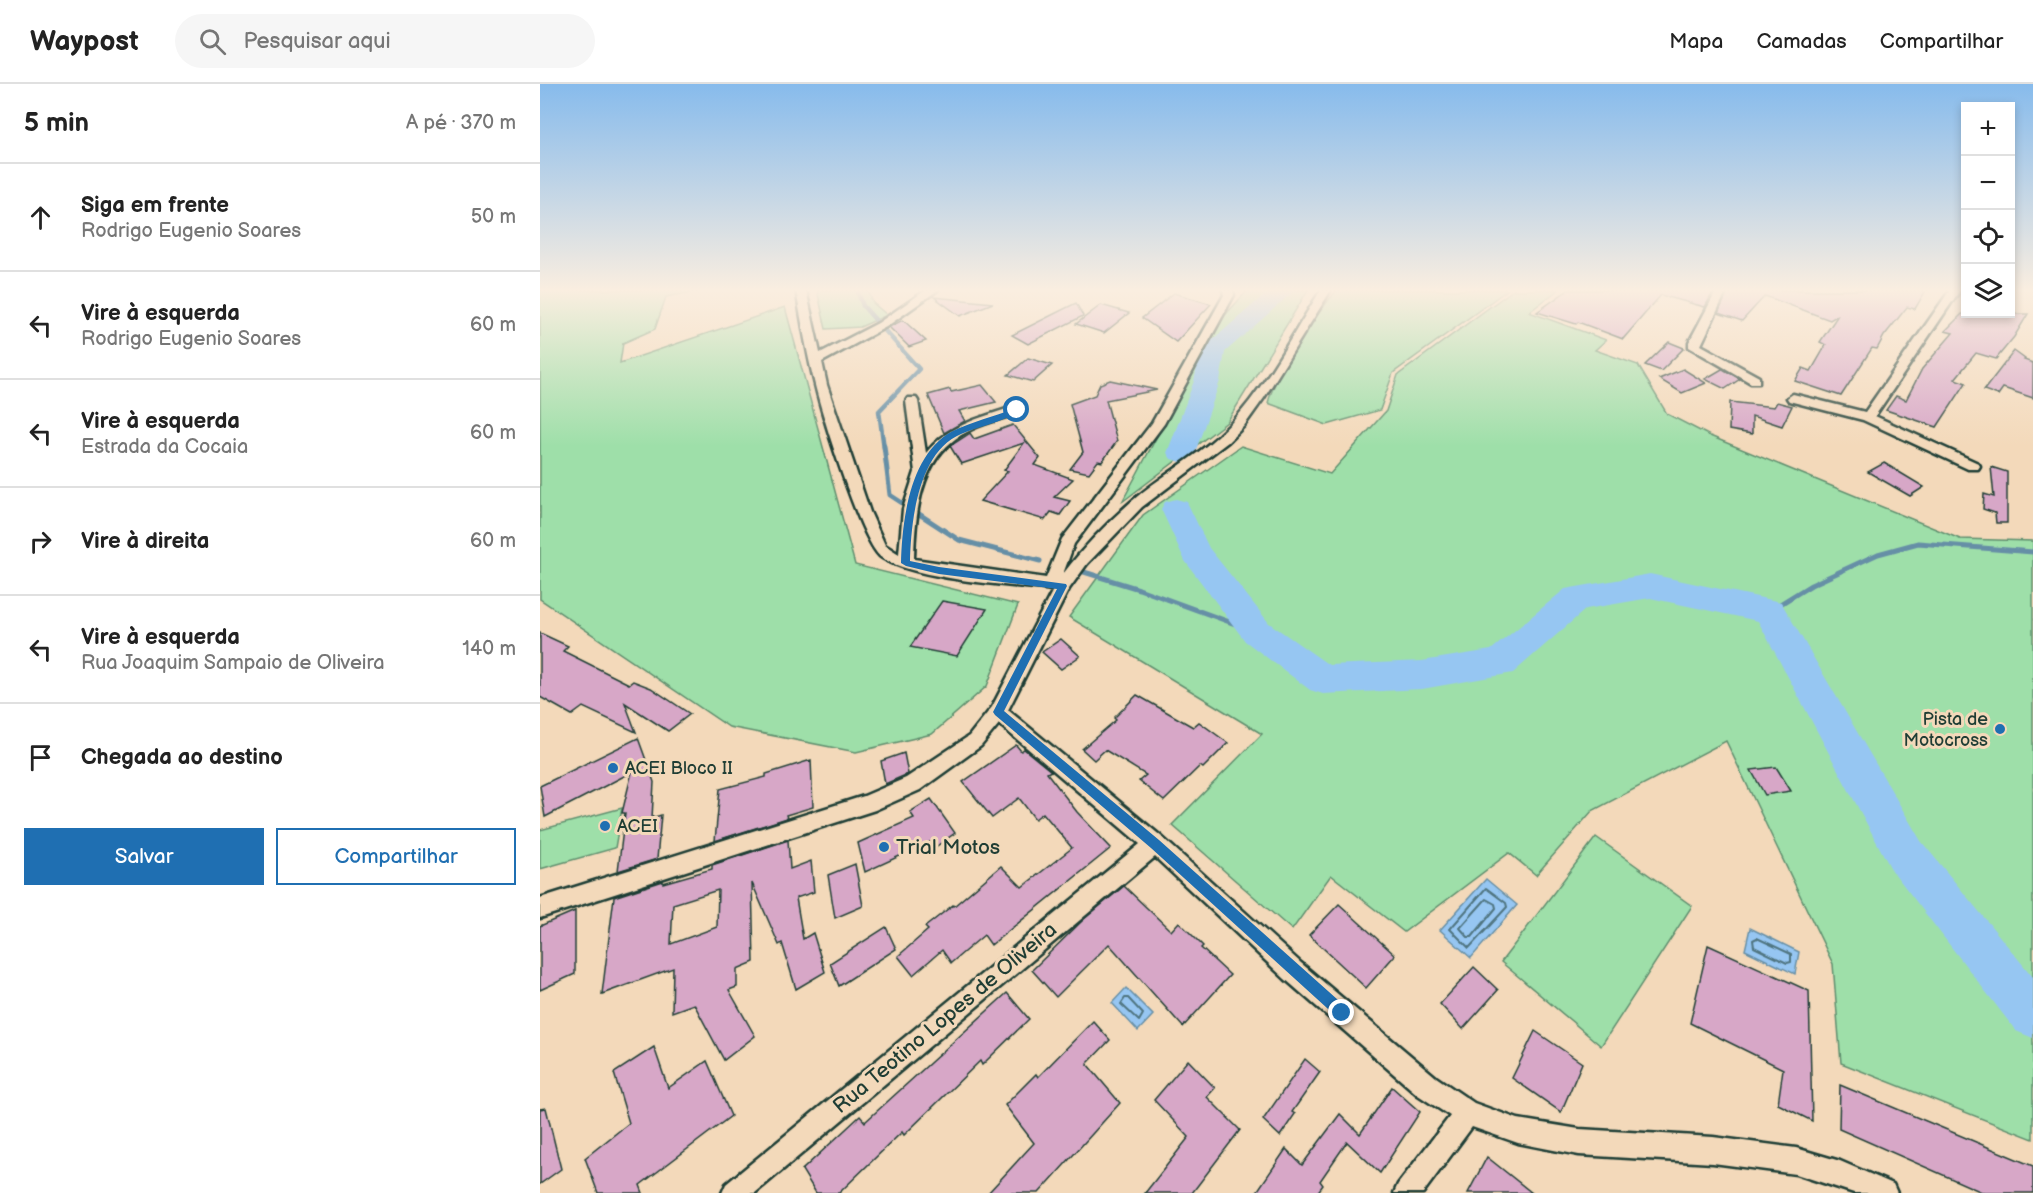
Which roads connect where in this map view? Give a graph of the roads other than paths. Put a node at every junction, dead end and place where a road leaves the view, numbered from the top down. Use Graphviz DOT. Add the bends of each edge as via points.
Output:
graph roads {
  1 [pos="812,342"];
  2 [pos="850,342"];
  3 [pos="1204,342"];
  4 [pos="1294,342"];
  5 [pos="1695,342"];
  6 [pos="1920,342"];
  7 [pos="816,360"];
  8 [pos="1755,380"];
  9 [pos="1793,398"];
  10 [pos="912,401"];
  11 [pos="1017,410"];
  12 [pos="1868,417"];
  13 [pos="1972,466"];
  14 [pos="922,472"];
  15 [pos="906,563"];
  16 [pos="1057,585"];
  17 [pos="998,712"];
  18 [pos="1155,844"];
  19 [pos="540,908"];
  20 [pos="1467,1113"];
  21 [pos="735,1193"];
  22 [pos="1407,1193"];
  23 [pos="1884,1193"];
  1 -- 7 [label="street"];
  2 -- 7 [label="street"];
  3 -- 16 [label="street" via="1171,402 1067,543"];
  4 -- 16 [label="street" via="1239,423 1137,504"];
  5 -- 8 [label="street" via="1700,351"];
  6 -- 12 [label="street"];
  7 -- 15 [label="street" via="871,535 879,548"];
  9 -- 12 [label="street"];
  10 -- 14 [label="street"];
  11 -- 14 [label="street" via="955,433 943,442"];
  12 -- 13 [label="street"];
  14 -- 15 [label="street" via="906,527"];
  15 -- 16 [label="street"];
  16 -- 17 [label="street"];
  17 -- 18 [label="street"];
  17 -- 19 [label="street" via="975,741 947,762 913,784 868,804"];
  18 -- 20 [label="street" via="1410,1072"];
  18 -- 21 [label="street, Rua Teotino Lopes de Oliveira"];
  20 -- 22 [label="street"];
  20 -- 23 [label="street" via="1518,1131 1579,1143 1713,1150 1796,1161"];
}
